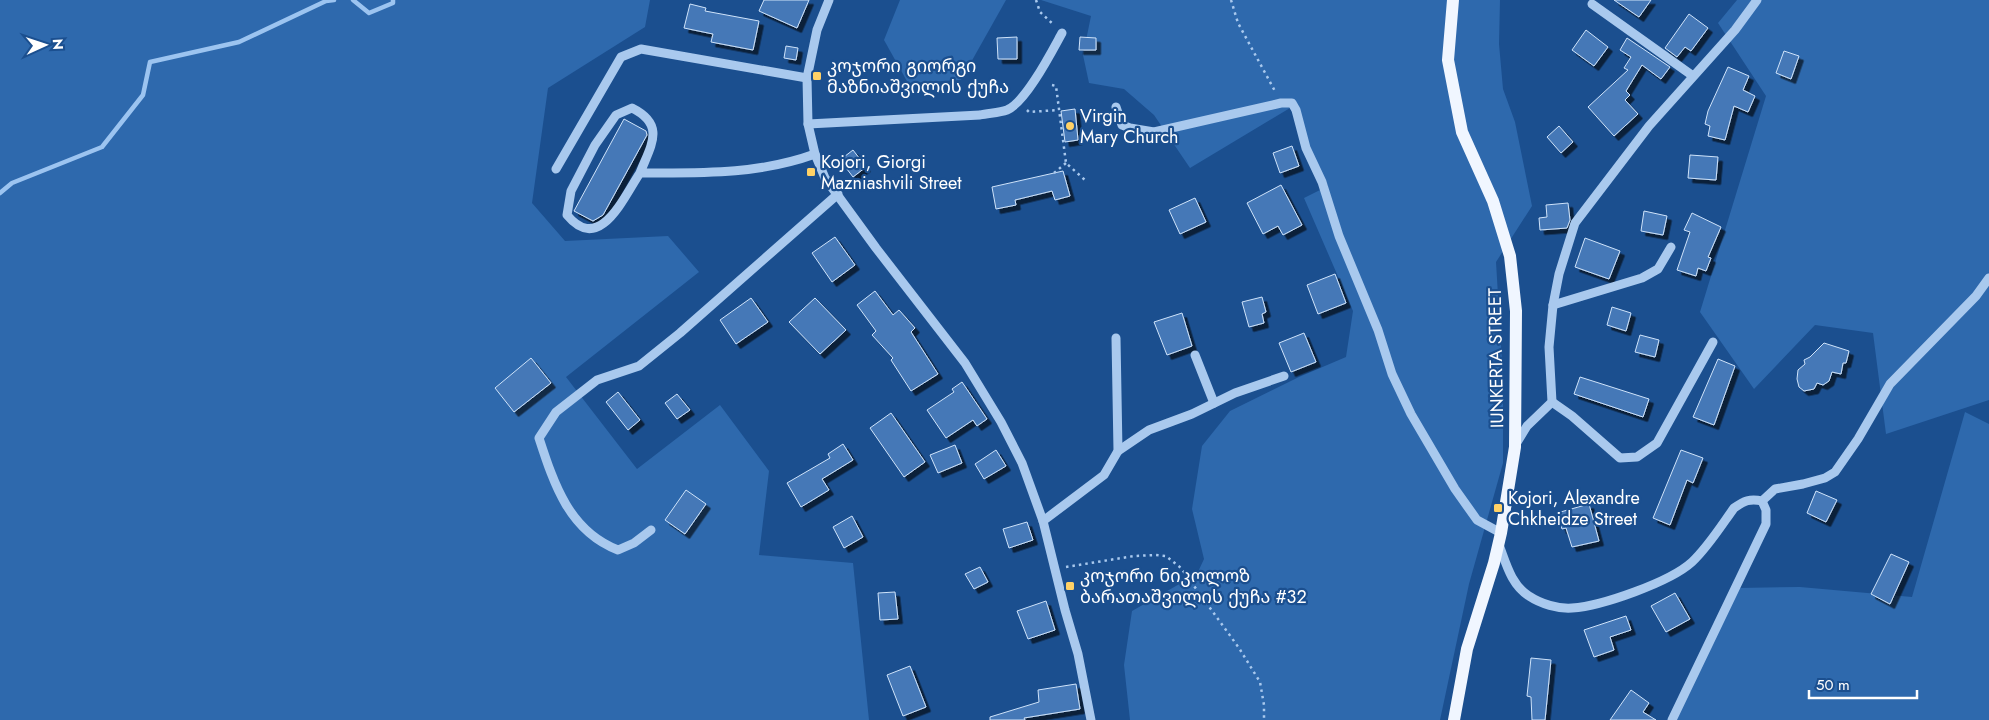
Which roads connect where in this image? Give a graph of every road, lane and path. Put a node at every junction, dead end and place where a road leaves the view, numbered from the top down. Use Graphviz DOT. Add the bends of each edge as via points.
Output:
graph roads {
  1 [pos="829,0"];
  2 [pos="1036,0"];
  3 [pos="1231,0"];
  4 [pos="1454,0"];
  5 [pos="1757,0"];
  6 [pos="1592,4"];
  7 [pos="1062,33"];
  8 [pos="1693,76"];
  9 [pos="807,78"];
  10 [pos="1052,85"];
  11 [pos="1018,102"];
  12 [pos="1281,103"];
  13 [pos="1116,107"];
  14 [pos="1058,110"];
  15 [pos="808,124"];
  16 [pos="815,154"];
  17 [pos="1066,163"];
  18 [pos="556,169"];
  19 [pos="1054,172"];
  20 [pos="640,173"];
  21 [pos="1085,180"];
  22 [pos="838,194"];
  23 [pos="1671,247"];
  24 [pos="1989,278"];
  25 [pos="1553,305"];
  26 [pos="1116,338"];
  27 [pos="1713,342"];
  28 [pos="1196,355"];
  29 [pos="1284,376"];
  30 [pos="1552,402"];
  31 [pos="1214,403"];
  32 [pos="1514,446"];
  33 [pos="1118,451"];
  34 [pos="1762,501"];
  35 [pos="1043,521"];
  36 [pos="651,530"];
  37 [pos="1500,539"];
  38 [pos="1055,569"];
  39 [pos="1091,720"];
  40 [pos="1264,720"];
  41 [pos="1454,720"];
  42 [pos="1672,720"];
  1 -- 9 [label="street" via="817,30"];
  2 -- 7 [label="path" via="1040,12"];
  3 -- 12 [label="path" via="1238,23"];
  4 -- 32 [label="main road, IUNKERTA STREET" via="1448,60 1462,132 1493,201 1510,256 1516,310"];
  5 -- 8 [label="street"];
  6 -- 8 [label="street"];
  7 -- 11 [label="street"];
  8 -- 25 [label="street" via="1649,126 1575,223 1558,274"];
  9 -- 15 [label="street"];
  9 -- 18 [label="street" via="641,49 621,57"];
  10 -- 14 [label="path" via="1056,86"];
  11 -- 14 [label="path" via="1029,112"];
  11 -- 15 [label="street" via="1008,109 980,115"];
  12 -- 13 [label="street" via="1154,132 1122,125"];
  12 -- 37 [label="street" via="1292,103 1296,110 1306,148 1322,182 1338,236 1411,414 1477,520"];
  14 -- 17 [label="path"];
  15 -- 16 [label="street"];
  16 -- 20 [label="street" via="761,169"];
  16 -- 22 [label="street" via="825,178"];
  17 -- 19 [label="path"];
  17 -- 21 [label="path"];
  20 -- 20 [label="street" via="603,226 590,229 575,224 567,215 571,191 595,145 616,115 632,108 644,114 653,126 653,142"];
  22 -- 35 [label="street" via="965,363 1022,463"];
  22 -- 36 [label="street" via="639,366 597,380 556,412 539,438 553,479 579,524 602,544 618,550"];
  23 -- 25 [label="street" via="1658,268 1642,278"];
  24 -- 34 [label="street" via="1976,296 1890,384 1835,472 1825,478 1775,489"];
  25 -- 30 [label="street" via="1549,347"];
  26 -- 33 [label="street"];
  27 -- 30 [label="street" via="1657,443 1637,457 1620,458"];
  28 -- 31 [label="street"];
  29 -- 31 [label="street" via="1235,392"];
  30 -- 32 [label="street" via="1527,426"];
  31 -- 33 [label="street" via="1149,430"];
  32 -- 37 [label="main road, IUNKERTA STREET"];
  33 -- 35 [label="street" via="1104,475"];
  34 -- 37 [label="street" via="1752,499 1734,508 1691,563 1662,580 1593,606 1557,607 1528,596 1514,582"];
  34 -- 42 [label="street" via="1766,524"];
  35 -- 38 [label="street"];
  37 -- 41 [label="main road, IUNKERTA STREET" via="1467,649"];
  38 -- 39 [label="street" via="1078,654"];
  38 -- 40 [label="path" via="1134,556 1166,556 1181,568 1260,682"];
}
